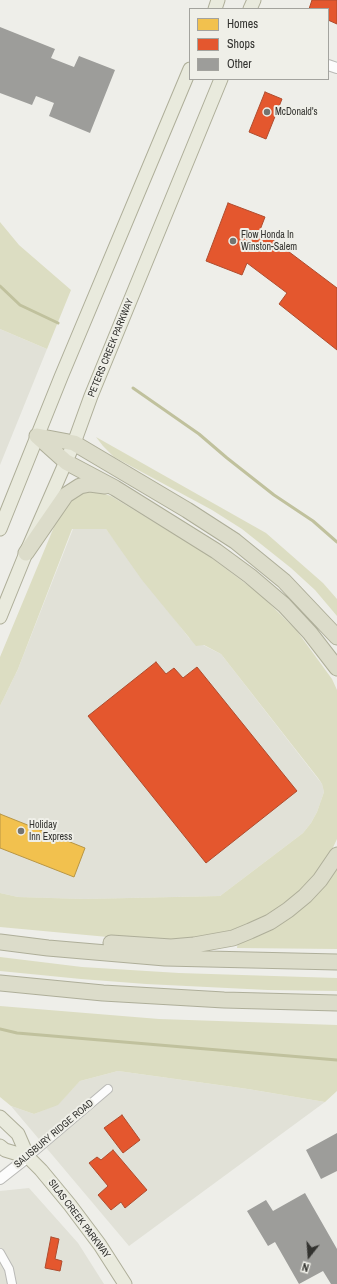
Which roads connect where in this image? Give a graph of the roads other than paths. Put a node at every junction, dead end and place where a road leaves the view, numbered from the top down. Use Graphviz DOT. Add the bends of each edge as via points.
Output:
graph roads {
  1 [pos="189,71"];
  2 [pos="221,80"];
  3 [pos="37,436"];
  4 [pos="74,443"];
  5 [pos="66,462"];
  6 [pos="115,488"];
  7 [pos="0,529"];
  8 [pos="26,553"];
  9 [pos="284,581"];
  10 [pos="0,617"];
  11 [pos="337,637"];
  12 [pos="331,650"];
  13 [pos="337,668"];
  14 [pos="337,674"];
  15 [pos="337,855"];
  16 [pos="0,942"];
  17 [pos="48,948"];
  18 [pos="337,962"];
  19 [pos="0,983"];
  20 [pos="337,1003"];
  21 [pos="108,1089"];
  22 [pos="0,1118"];
  23 [pos="0,1146"];
  24 [pos="28,1157"];
  25 [pos="0,1180"];
  26 [pos="0,1253"];
  27 [pos="12,1284"];
  28 [pos="125,1284"];
  1 -- 3 [label="main road"];
  2 -- 4 [label="main road, PETERS CREEK PARKWAY"];
  3 -- 4 [label="highway"];
  3 -- 5 [label="highway"];
  3 -- 7 [label="main road"];
  4 -- 5 [label="main road, PETERS CREEK PARKWAY"];
  4 -- 9 [label="highway" via="235,541"];
  5 -- 6 [label="highway"];
  5 -- 8 [label="main road, PETERS CREEK PARKWAY"];
  6 -- 8 [label="highway" via="90,484 72,490"];
  6 -- 12 [label="highway" via="216,551 250,576"];
  8 -- 10 [label="main road, PETERS CREEK PARKWAY"];
  9 -- 11 [label="highway"];
  9 -- 12 [label="highway"];
  12 -- 13 [label="highway"];
  12 -- 14 [label="highway"];
  15 -- 17 [label="highway" via="320,880 288,910 270,922 233,938 171,947 71,941"];
  16 -- 17 [label="highway"];
  17 -- 18 [label="highway" via="165,958"];
  19 -- 20 [label="highway" via="103,993"];
  21 -- 24 [label="street, SALISBURY RIDGE ROAD"];
  22 -- 24 [label="main road, SILAS CREEK PARKWAY" via="18,1134"];
  23 -- 24 [label="main road, SILAS CREEK PARKWAY"];
  24 -- 25 [label="street, SALISBURY RIDGE ROAD"];
  24 -- 28 [label="main road, SILAS CREEK PARKWAY" via="70,1204"];
  26 -- 27 [label="street" via="9,1269"];
}
